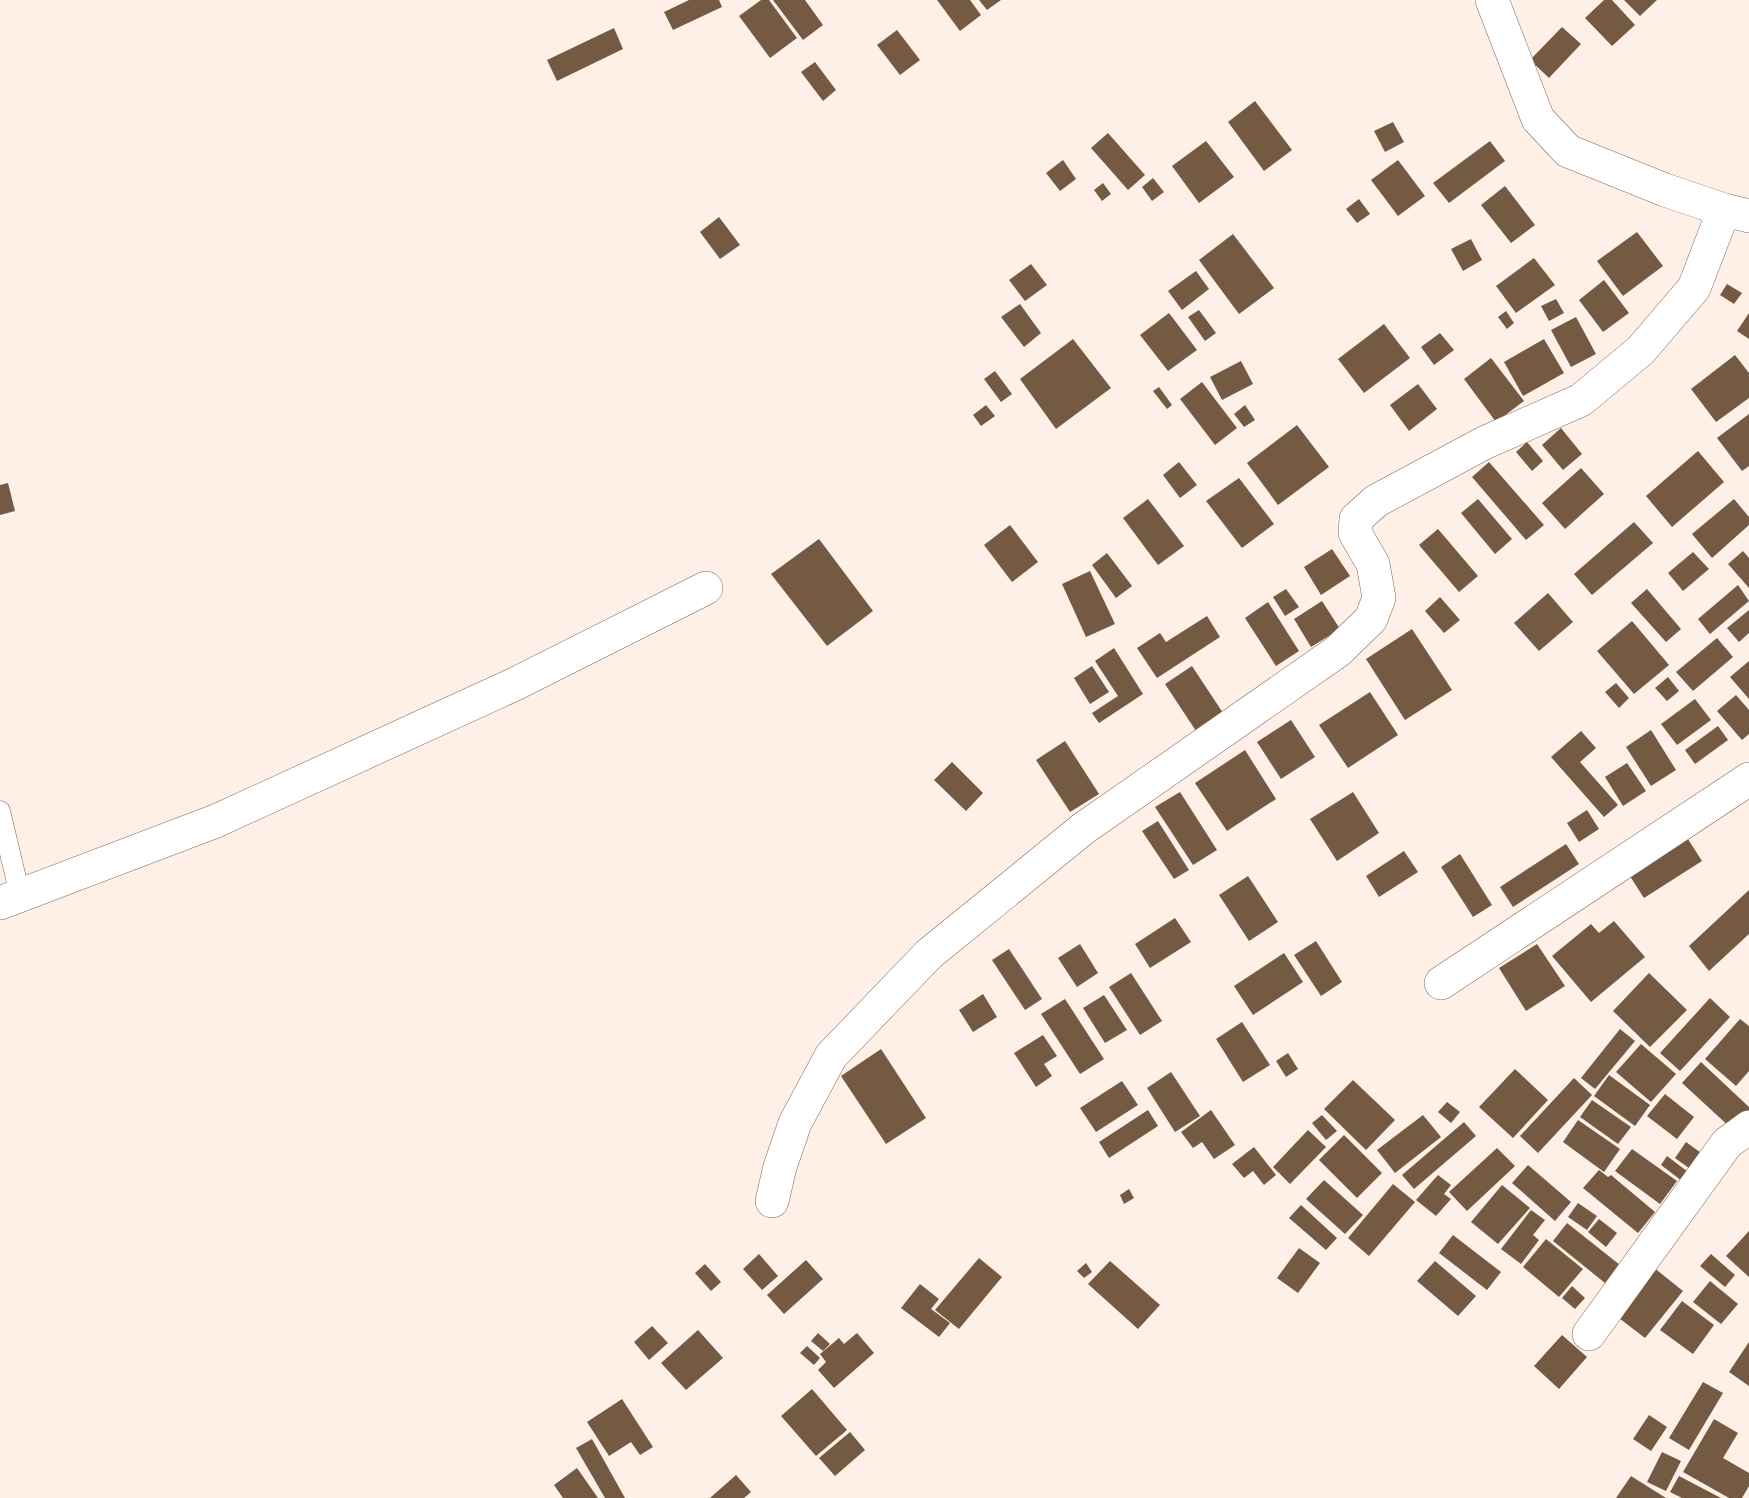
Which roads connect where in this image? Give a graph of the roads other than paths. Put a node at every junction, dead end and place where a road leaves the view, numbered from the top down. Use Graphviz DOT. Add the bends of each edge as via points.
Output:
graph roads {
  1 [pos="1492,0"];
  2 [pos="1736,213"];
  3 [pos="706,588"];
  4 [pos="1749,779"];
  5 [pos="0,811"];
  6 [pos="10,899"];
  7 [pos="1441,983"];
  8 [pos="1749,1127"];
  9 [pos="772,1201"];
  10 [pos="1589,1334"];
  1 -- 2 [label="street" via="1538,119 1568,151 1654,186"];
  2 -- 9 [label="street" via="1694,288 1641,350 1581,400 1484,443 1376,501 1356,519 1355,533 1373,564 1379,598 1371,620 1338,651 1084,828 921,962 831,1056 795,1123"];
  3 -- 6 [label="street" via="515,684 216,821"];
  4 -- 7 [label="street"];
  5 -- 6 [label="lane"];
  8 -- 10 [label="street" via="1727,1143"];
}
